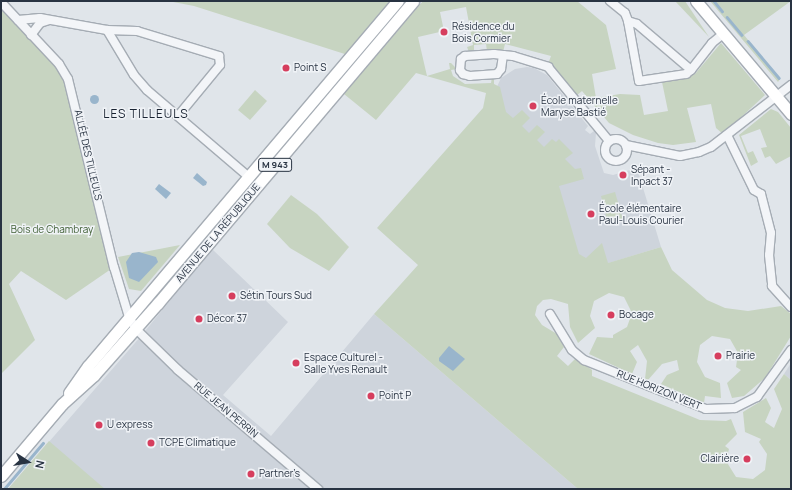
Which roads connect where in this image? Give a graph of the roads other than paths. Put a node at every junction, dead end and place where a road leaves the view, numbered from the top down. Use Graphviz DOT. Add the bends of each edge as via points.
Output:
graph roads {
  1 [pos="398,1"];
  2 [pos="414,1"];
  3 [pos="610,1"];
  4 [pos="696,1"];
  5 [pos="1,2"];
  6 [pos="54,19"];
  7 [pos="18,20"];
  8 [pos="628,21"];
  9 [pos="107,30"];
  10 [pos="723,34"];
  11 [pos="32,35"];
  12 [pos="503,55"];
  13 [pos="691,70"];
  14 [pos="791,85"];
  15 [pos="777,96"];
  16 [pos="791,114"];
  17 [pos="178,116"];
  18 [pos="727,135"];
  19 [pos="609,141"];
  20 [pos="626,145"];
  21 [pos="249,177"];
  22 [pos="791,307"];
  23 [pos="550,314"];
  24 [pos="129,318"];
  25 [pos="136,329"];
  26 [pos="791,350"];
  27 [pos="62,404"];
  28 [pos="1,476"];
  29 [pos="318,489"];
  1 -- 21 [label="main road, AVENUE DE LA RÉPUBLIQUE / M 943"];
  2 -- 25 [label="main road, AVENUE DE LA RÉPUBLIQUE / M 943"];
  3 -- 8 [label="street" via="625,13"];
  4 -- 10 [label="main road"];
  5 -- 7 [label="street, ALLÉE DES TILLEULS"];
  6 -- 7 [label="street"];
  6 -- 9 [label="street"];
  6 -- 11 [label="street" via="40,23"];
  7 -- 11 [label="street, ALLÉE DES TILLEULS"];
  8 -- 13 [label="street" via="637,24"];
  8 -- 13 [label="street" via="639,81 686,74"];
  9 -- 17 [label="street" via="142,84"];
  9 -- 17 [label="street" via="143,33 219,56 220,65"];
  10 -- 13 [label="street" via="712,43"];
  10 -- 15 [label="main road"];
  11 -- 24 [label="street, ALLÉE DES TILLEULS" via="59,64 71,88 114,267"];
  12 -- 12 [label="street" via="465,56 461,59 460,70 470,76 497,74 501,69"];
  12 -- 19 [label="street" via="548,67"];
  14 -- 15 [label="street"];
  15 -- 16 [label="main road"];
  15 -- 18 [label="street"];
  17 -- 21 [label="street"];
  18 -- 20 [label="street" via="699,152 680,156"];
  18 -- 22 [label="street" via="754,190 761,194 771,233 769,255 772,286"];
  19 -- 20 [label="street" via="620,139"];
  19 -- 20 [label="street" via="605,147 605,154 613,161 626,156"];
  21 -- 24 [label="main road, AVENUE DE LA RÉPUBLIQUE / M 943"];
  23 -- 26 [label="street, RUE HORIZON VERT" via="572,350 584,360 706,409 736,408 757,397"];
  24 -- 25 [label="street, ALLÉE DES TILLEULS"];
  24 -- 27 [label="main road, AVENUE DE LA RÉPUBLIQUE / M 943" via="83,371"];
  25 -- 27 [label="main road, AVENUE DE LA RÉPUBLIQUE / M 943" via="94,375"];
  25 -- 29 [label="street, RUE JEAN PERRIN" via="178,370"];
  27 -- 28 [label="main road, AVENUE DE LA RÉPUBLIQUE / M 943"];
}
